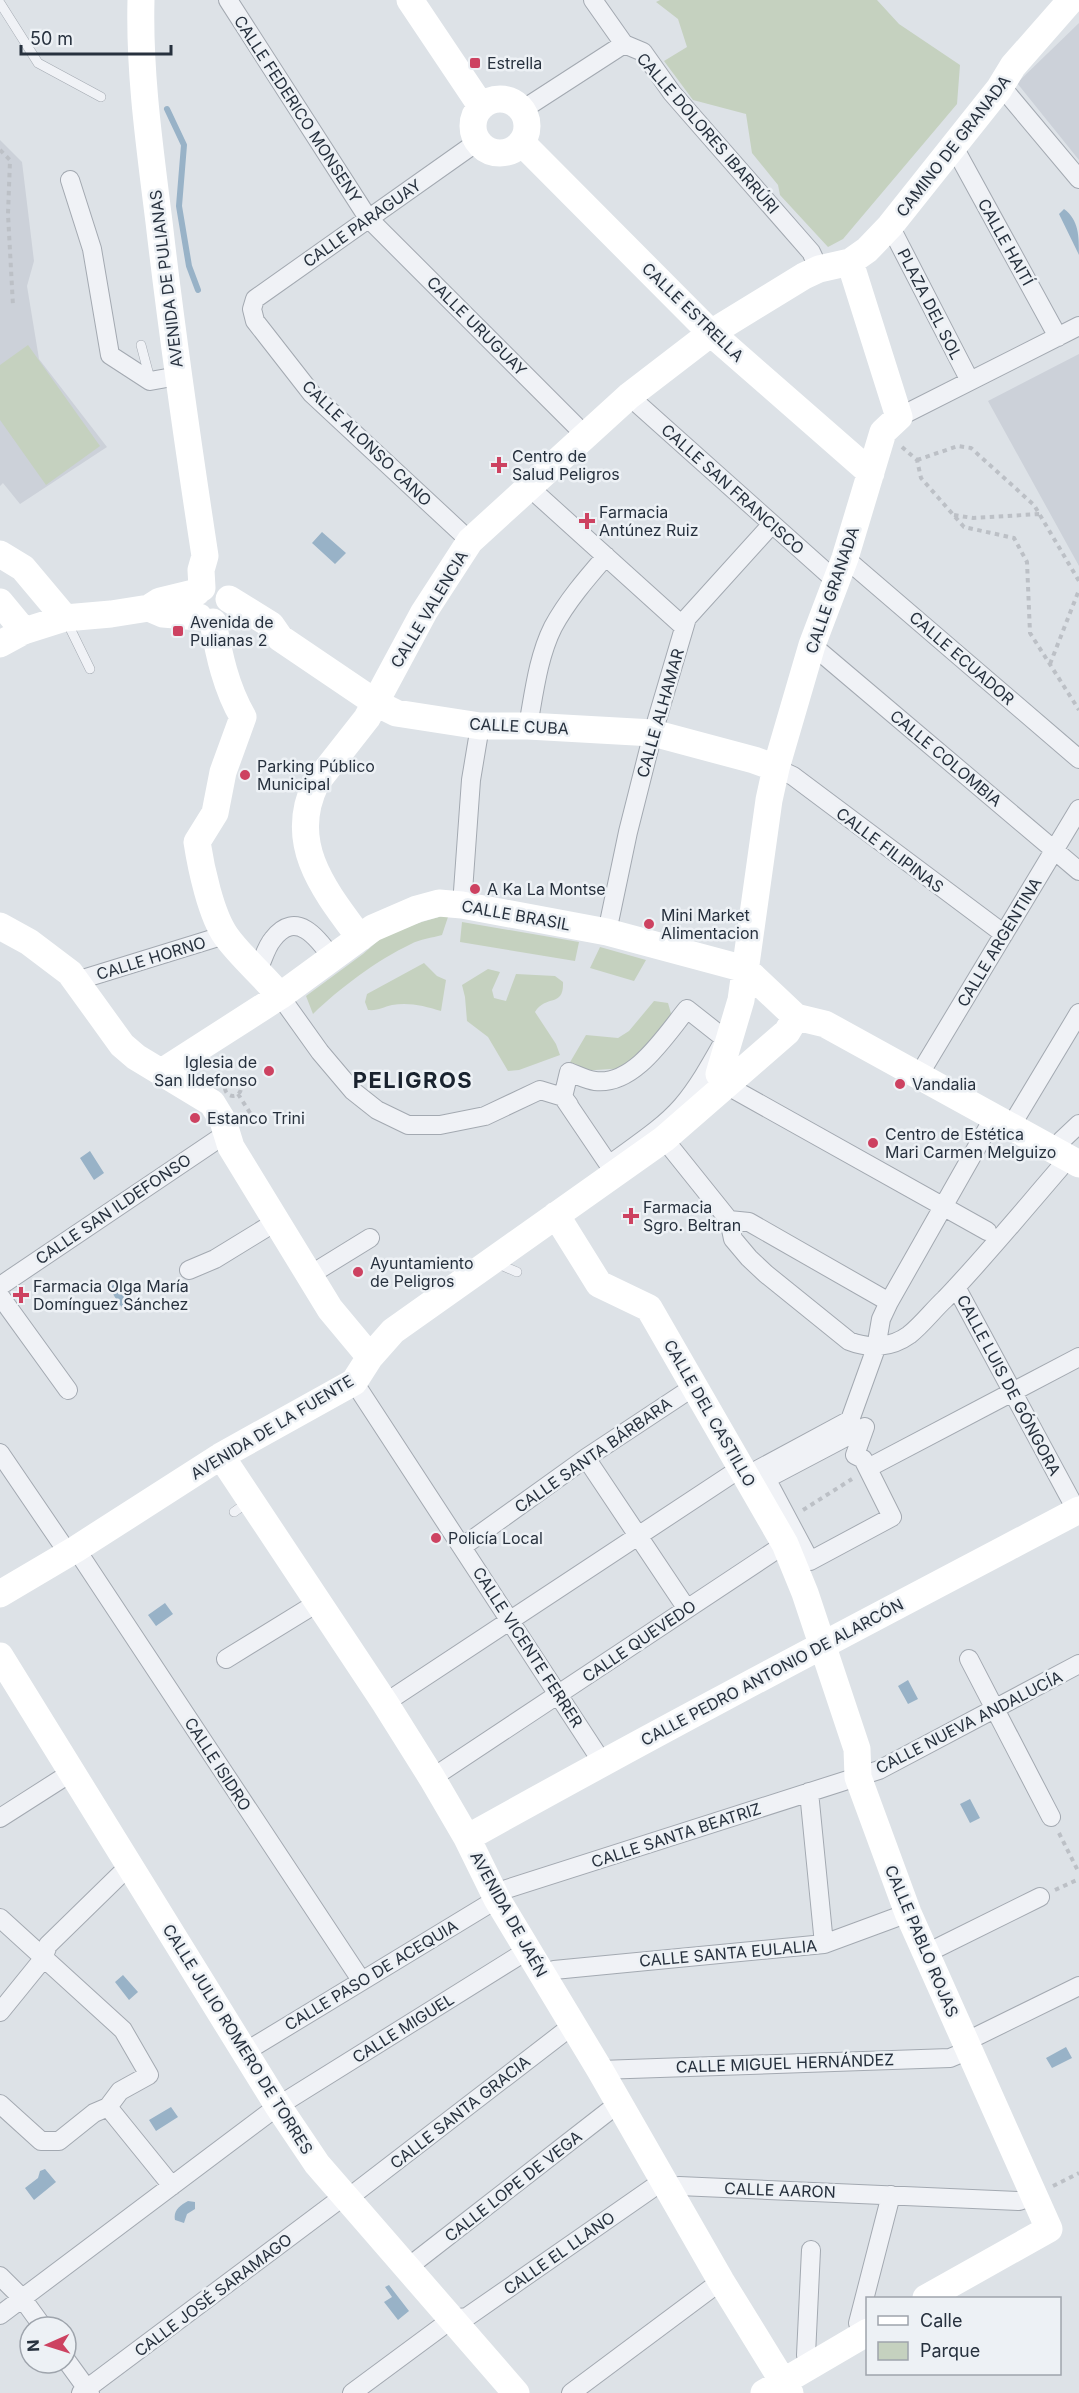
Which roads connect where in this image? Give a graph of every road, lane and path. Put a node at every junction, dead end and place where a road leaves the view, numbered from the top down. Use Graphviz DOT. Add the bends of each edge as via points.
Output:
graph roads {
  1 [pos="141,0"];
  2 [pos="228,0"];
  3 [pos="410,0"];
  4 [pos="593,0"];
  5 [pos="1071,0"];
  6 [pos="0,3"];
  7 [pos="624,44"];
  8 [pos="1001,86"];
  9 [pos="101,98"];
  10 [pos="481,106"];
  11 [pos="522,110"];
  12 [pos="477,142"];
  13 [pos="522,143"];
  14 [pos="954,147"];
  15 [pos="0,150"];
  16 [pos="1079,179"];
  17 [pos="70,180"];
  18 [pos="368,218"];
  19 [pos="890,226"];
  20 [pos="850,262"];
  21 [pos="819,269"];
  22 [pos="13,306"];
  23 [pos="252,309"];
  24 [pos="1079,326"];
  25 [pos="711,333"];
  26 [pos="1058,337"];
  27 [pos="141,345"];
  28 [pos="178,376"];
  29 [pos="150,381"];
  30 [pos="970,381"];
  31 [pos="629,396"];
  32 [pos="891,424"];
  33 [pos="585,435"];
  34 [pos="917,460"];
  35 [pos="871,473"];
  36 [pos="529,487"];
  37 [pos="1040,514"];
  38 [pos="953,515"];
  39 [pos="772,524"];
  40 [pos="470,541"];
  41 [pos="0,554"];
  42 [pos="606,556"];
  43 [pos="840,569"];
  44 [pos="1079,581"];
  45 [pos="1079,590"];
  46 [pos="0,602"];
  47 [pos="212,604"];
  48 [pos="65,618"];
  49 [pos="684,627"];
  50 [pos="24,631"];
  51 [pos="0,644"];
  52 [pos="812,645"];
  53 [pos="1050,664"];
  54 [pos="90,669"];
  55 [pos="376,703"];
  56 [pos="1079,710"];
  57 [pos="480,726"];
  58 [pos="528,726"];
  59 [pos="653,733"];
  60 [pos="1079,759"];
  61 [pos="776,768"];
  62 [pos="1079,809"];
  63 [pos="1054,849"];
  64 [pos="1079,871"];
  65 [pos="462,905"];
  66 [pos="0,926"];
  67 [pos="607,932"];
  68 [pos="1004,934"];
  69 [pos="225,935"];
  70 [pos="360,938"];
  71 [pos="332,958"];
  72 [pos="746,969"];
  73 [pos="258,970"];
  74 [pos="76,981"];
  75 [pos="280,996"];
  76 [pos="1079,1014"];
  77 [pos="796,1017"];
  78 [pos="163,1071"];
  79 [pos="919,1075"];
  80 [pos="238,1082"];
  81 [pos="726,1085"];
  82 [pos="563,1097"];
  83 [pos="1002,1122"];
  84 [pos="1079,1124"];
  85 [pos="227,1133"];
  86 [pos="663,1139"];
  87 [pos="1067,1157"];
  88 [pos="612,1170"];
  89 [pos="943,1208"];
  90 [pos="556,1215"];
  91 [pos="729,1220"];
  92 [pos="277,1221"];
  93 [pos="987,1231"];
  94 [pos="370,1238"];
  95 [pos="491,1261"];
  96 [pos="189,1270"];
  97 [pos="516,1272"];
  98 [pos="310,1275"];
  99 [pos="0,1286"];
  100 [pos="956,1287"];
  101 [pos="0,1296"];
  102 [pos="888,1302"];
  103 [pos="876,1348"];
  104 [pos="1079,1356"];
  105 [pos="370,1358"];
  106 [pos="354,1382"];
  107 [pos="695,1386"];
  108 [pos="68,1390"];
  109 [pos="1012,1392"];
  110 [pos="0,1453"];
  111 [pos="221,1456"];
  112 [pos="586,1458"];
  113 [pos="868,1468"];
  114 [pos="744,1472"];
  115 [pos="1078,1512"];
  116 [pos="787,1532"];
  117 [pos="638,1535"];
  118 [pos="462,1547"];
  119 [pos="72,1551"];
  120 [pos="0,1594"];
  121 [pos="317,1602"];
  122 [pos="687,1609"];
  123 [pos="511,1622"];
  124 [pos="823,1644"];
  125 [pos="0,1656"];
  126 [pos="226,1659"];
  127 [pos="969,1659"];
  128 [pos="1079,1664"];
  129 [pos="558,1695"];
  130 [pos="385,1703"];
  131 [pos="994,1710"];
  132 [pos="602,1762"];
  133 [pos="72,1772"];
  134 [pos="858,1777"];
  135 [pos="432,1778"];
  136 [pos="809,1792"];
  137 [pos="1051,1817"];
  138 [pos="0,1818"];
  139 [pos="467,1838"];
  140 [pos="130,1865"];
  141 [pos="1079,1873"];
  142 [pos="1079,1879"];
  143 [pos="1040,1897"];
  144 [pos="492,1899"];
  145 [pos="908,1913"];
  146 [pos="0,1918"];
  147 [pos="824,1944"];
  148 [pos="528,1950"];
  149 [pos="927,1953"];
  150 [pos="43,1959"];
  151 [pos="544,1976"];
  152 [pos="361,1980"];
  153 [pos="1079,1986"];
  154 [pos="0,2012"];
  155 [pos="573,2025"];
  156 [pos="967,2046"];
  157 [pos="245,2052"];
  158 [pos="600,2070"];
  159 [pos="619,2103"];
  160 [pos="0,2104"];
  161 [pos="278,2106"];
  162 [pos="108,2107"];
  163 [pos="172,2186"];
  164 [pos="667,2186"];
  165 [pos="891,2195"];
  166 [pos="1034,2196"];
  167 [pos="346,2198"];
  168 [pos="811,2250"];
  169 [pos="407,2268"];
  170 [pos="0,2276"];
  171 [pos="721,2280"];
  172 [pos="928,2297"];
  173 [pos="22,2298"];
  174 [pos="0,2315"];
  175 [pos="34,2315"];
  176 [pos="452,2319"];
  177 [pos="865,2333"];
  178 [pos="810,2364"];
  179 [pos="75,2375"];
  180 [pos="778,2389"];
  181 [pos="86,2392"];
  182 [pos="352,2393"];
  183 [pos="516,2393"];
  184 [pos="571,2393"];
  1 -- 28 [label="street, AVENIDA DE PULIANAS" via="140,37"];
  2 -- 18 [label="street, CALLE FEDERICO MONSENY"];
  3 -- 10 [label="street"];
  4 -- 7 [label="street, CALLE DOLORES IBARRÚRI"];
  5 -- 8 [label="street, CAMINO DE GRANADA" via="1013,66"];
  6 -- 9 [label="lane" via="38,63"];
  7 -- 11 [label="street"];
  7 -- 21 [label="street, CALLE DOLORES IBARRÚRI" via="643,52 672,93 811,252"];
  8 -- 14 [label="street, CAMINO DE GRANADA"];
  8 -- 16 [label="street"];
  10 -- 11 [label="street" via="504,99"];
  10 -- 12 [label="street" via="473,121"];
  11 -- 13 [label="street" via="527,126"];
  12 -- 13 [label="street" via="486,150 502,154"];
  12 -- 18 [label="street, CALLE PARAGUAY"];
  13 -- 25 [label="street, CALLE ESTRELLA"];
  14 -- 19 [label="street, CAMINO DE GRANADA"];
  14 -- 26 [label="street, CALLE HAITÍ"];
  15 -- 22 [label="path" via="10,160 8,214"];
  17 -- 29 [label="street" via="92,249 110,355"];
  18 -- 23 [label="street, CALLE PARAGUAY" via="255,299"];
  18 -- 33 [label="street, CALLE URUGUAY"];
  19 -- 20 [label="street, CAMINO DE GRANADA"];
  19 -- 30 [label="street, PLAZA DEL SOL"];
  20 -- 21 [label="street, CAMINO DE GRANADA"];
  20 -- 32 [label="street"];
  21 -- 25 [label="street, CALLE VALENCIA"];
  23 -- 40 [label="street, CALLE ALONSO CANO" via="255,321 312,394"];
  24 -- 26 [label="street"];
  25 -- 31 [label="street, CALLE VALENCIA"];
  25 -- 35 [label="street, CALLE ESTRELLA"];
  26 -- 30 [label="street"];
  27 -- 29 [label="lane"];
  28 -- 29 [label="street"];
  28 -- 47 [label="street, AVENIDA DE PULIANAS" via="205,556 201,570"];
  30 -- 32 [label="street"];
  31 -- 33 [label="street, CALLE VALENCIA"];
  31 -- 39 [label="street, CALLE SAN FRANCISCO"];
  32 -- 34 [label="path"];
  32 -- 35 [label="street, CALLE GRANADA"];
  33 -- 36 [label="street, CALLE VALENCIA"];
  34 -- 37 [label="path" via="958,446 971,448"];
  34 -- 38 [label="path" via="921,478"];
  35 -- 43 [label="street, CALLE GRANADA"];
  36 -- 40 [label="street, CALLE VALENCIA"];
  36 -- 42 [label="street"];
  37 -- 38 [label="path" via="973,518"];
  37 -- 44 [label="path"];
  38 -- 53 [label="path" via="964,527 1014,538 1027,562 1030,633"];
  39 -- 43 [label="street, CALLE SAN FRANCISCO"];
  39 -- 49 [label="street, CALLE ALHAMAR" via="687,618"];
  40 -- 55 [label="street, CALLE VALENCIA" via="424,612"];
  41 -- 48 [label="street" via="23,568"];
  42 -- 49 [label="street"];
  42 -- 58 [label="street" via="553,628 538,671"];
  43 -- 52 [label="street, CALLE GRANADA"];
  43 -- 60 [label="street, CALLE ECUADOR"];
  45 -- 53 [label="path"];
  46 -- 50 [label="street"];
  47 -- 48 [label="street, CALLE CUBA" via="163,614 149,608"];
  47 -- 55 [label="street, CALLE CUBA" via="265,637 280,638"];
  47 -- 69 [label="street, AVENIDA DE PULIANAS" via="219,653 233,700 243,717 223,772 215,813 197,842 210,896"];
  48 -- 50 [label="street"];
  48 -- 54 [label="lane"];
  49 -- 59 [label="street, CALLE ALHAMAR"];
  50 -- 51 [label="street"];
  52 -- 61 [label="street, CALLE GRANADA"];
  52 -- 63 [label="street, CALLE COLOMBIA"];
  53 -- 56 [label="path"];
  55 -- 57 [label="street, CALLE CUBA" via="396,713"];
  55 -- 70 [label="street, CALLE VALENCIA" via="316,783 305,820 311,862 326,891"];
  57 -- 58 [label="street, CALLE CUBA"];
  57 -- 65 [label="street" via="471,780"];
  58 -- 59 [label="street, CALLE CUBA"];
  59 -- 61 [label="street, CALLE CUBA"];
  59 -- 67 [label="street, CALLE ALHAMAR"];
  61 -- 68 [label="street, CALLE FILIPINAS" via="793,776"];
  61 -- 72 [label="street, CALLE GRANADA"];
  62 -- 63 [label="street, CALLE ARGENTINA"];
  63 -- 64 [label="street, CALLE COLOMBIA"];
  63 -- 68 [label="street, CALLE ARGENTINA"];
  65 -- 67 [label="street, CALLE BRASIL"];
  65 -- 70 [label="street, CALLE BRASIL" via="439,903 417,909 396,916"];
  66 -- 74 [label="street" via="29,942"];
  67 -- 72 [label="street, CALLE BRASIL"];
  68 -- 79 [label="street, CALLE ARGENTINA"];
  69 -- 73 [label="street"];
  69 -- 74 [label="street, CALLE HORNO"];
  70 -- 71 [label="street, CALLE BRASIL"];
  71 -- 73 [label="street" via="315,935 301,927 287,928 273,939"];
  71 -- 75 [label="street, CALLE BRASIL"];
  72 -- 77 [label="street"];
  72 -- 81 [label="street" via="719,1074"];
  73 -- 75 [label="street"];
  74 -- 78 [label="street" via="122,1045 135,1057"];
  75 -- 78 [label="street, CALLE BRASIL"];
  75 -- 82 [label="street" via="353,1091 377,1110 408,1125 440,1125 485,1116 540,1090"];
  76 -- 83 [label="street"];
  77 -- 79 [label="street" via="825,1024"];
  77 -- 81 [label="street, AVENIDA DE LA FUENTE" via="787,1032"];
  78 -- 85 [label="street" via="212,1103"];
  79 -- 83 [label="street"];
  80 -- 80 [label="path" via="230,1081 226,1092 238,1094"];
  81 -- 86 [label="street, AVENIDA DE LA FUENTE"];
  81 -- 89 [label="street"];
  82 -- 88 [label="street"];
  82 -- 88 [label="street" via="569,1072 596,1082 622,1077 645,1060 687,1010 725,1039 681,1107"];
  83 -- 87 [label="street"];
  83 -- 89 [label="street"];
  84 -- 87 [label="street" via="1062,1140"];
  85 -- 92 [label="street" via="231,1147"];
  85 -- 99 [label="street, CALLE SAN ILDEFONSO"];
  86 -- 88 [label="street, AVENIDA DE LA FUENTE"];
  86 -- 91 [label="street"];
  87 -- 100 [label="street"];
  88 -- 90 [label="street, AVENIDA DE LA FUENTE"];
  89 -- 93 [label="street"];
  89 -- 102 [label="street"];
  90 -- 95 [label="street, AVENIDA DE LA FUENTE"];
  90 -- 107 [label="street, CALLE DEL CASTILLO" via="599,1284 649,1308"];
  91 -- 102 [label="street" via="749,1222"];
  91 -- 103 [label="street" via="733,1239 766,1274 849,1341"];
  92 -- 96 [label="street"];
  92 -- 98 [label="street"];
  94 -- 98 [label="street"];
  95 -- 97 [label="lane"];
  95 -- 105 [label="street, AVENIDA DE LA FUENTE" via="393,1331"];
  98 -- 105 [label="street" via="330,1309"];
  100 -- 103 [label="street" via="909,1335"];
  100 -- 109 [label="street, CALLE LUIS DE GÓNGORA"];
  101 -- 108 [label="street"];
  102 -- 103 [label="street"];
  103 -- 114 [label="street" via="850,1420"];
  104 -- 109 [label="street"];
  105 -- 106 [label="street, AVENIDA DE LA FUENTE"];
  106 -- 111 [label="street, AVENIDA DE LA FUENTE"];
  106 -- 118 [label="street, CALLE VICENTE FERRER"];
  107 -- 112 [label="street, CALLE SANTA BÁRBARA"];
  107 -- 114 [label="street, CALLE DEL CASTILLO"];
  109 -- 113 [label="street"];
  109 -- 115 [label="street, CALLE LUIS DE GÓNGORA"];
  110 -- 119 [label="street, CALLE ISIDRO"];
  111 -- 119 [label="street, AVENIDA DE LA FUENTE"];
  111 -- 121 [label="street, AVENIDA DE JAÉN" via="242,1507"];
  112 -- 117 [label="street"];
  112 -- 118 [label="street, CALLE SANTA BÁRBARA"];
  113 -- 116 [label="path"];
  113 -- 116 [label="street" via="892,1516 810,1561"];
  113 -- 116 [label="street" via="863,1458 855,1455 865,1427 772,1476 769,1484"];
  114 -- 116 [label="street, CALLE DEL CASTILLO"];
  114 -- 117 [label="street"];
  115 -- 124 [label="street, CALLE PEDRO ANTONIO DE ALARCÓN"];
  116 -- 122 [label="street, CALLE QUEVEDO"];
  116 -- 124 [label="street, CALLE DEL CASTILLO"];
  117 -- 122 [label="street"];
  117 -- 123 [label="street"];
  118 -- 123 [label="street, CALLE VICENTE FERRER"];
  119 -- 120 [label="street, AVENIDA DE LA FUENTE"];
  119 -- 152 [label="street, CALLE ISIDRO"];
  121 -- 126 [label="street"];
  121 -- 130 [label="street, AVENIDA DE JAÉN"];
  122 -- 129 [label="street, CALLE QUEVEDO"];
  123 -- 129 [label="street, CALLE VICENTE FERRER"];
  123 -- 130 [label="street"];
  124 -- 132 [label="street, CALLE PEDRO ANTONIO DE ALARCÓN"];
  124 -- 134 [label="street, CALLE PABLO ROJAS" via="858,1749"];
  125 -- 133 [label="street, CALLE JULIO ROMERO DE TORRES"];
  127 -- 131 [label="street"];
  128 -- 131 [label="street, CALLE NUEVA ANDALUCÍA"];
  129 -- 132 [label="street, CALLE VICENTE FERRER"];
  129 -- 135 [label="street, CALLE QUEVEDO"];
  130 -- 135 [label="street, AVENIDA DE JAÉN"];
  131 -- 134 [label="street, CALLE NUEVA ANDALUCÍA" via="879,1770"];
  131 -- 137 [label="street"];
  132 -- 139 [label="street, CALLE PEDRO ANTONIO DE ALARCÓN"];
  133 -- 138 [label="street"];
  133 -- 140 [label="street, CALLE JULIO ROMERO DE TORRES"];
  134 -- 136 [label="street, CALLE SANTA BEATRIZ"];
  134 -- 145 [label="street, CALLE PABLO ROJAS"];
  135 -- 139 [label="street, AVENIDA DE JAÉN"];
  136 -- 144 [label="street, CALLE SANTA BEATRIZ"];
  136 -- 147 [label="street"];
  137 -- 141 [label="path"];
  139 -- 144 [label="street, AVENIDA DE JAÉN"];
  140 -- 150 [label="street" via="48,1945"];
  140 -- 157 [label="street, CALLE JULIO ROMERO DE TORRES"];
  142 -- 143 [label="path"];
  143 -- 149 [label="street"];
  144 -- 148 [label="street, AVENIDA DE JAÉN"];
  144 -- 152 [label="street, CALLE PASO DE ACEQUIA"];
  145 -- 147 [label="street, CALLE SANTA EULALIA"];
  145 -- 149 [label="street, CALLE PABLO ROJAS"];
  146 -- 150 [label="street"];
  147 -- 151 [label="street, CALLE SANTA EULALIA" via="554,1970"];
  148 -- 151 [label="street, AVENIDA DE JAÉN"];
  148 -- 161 [label="street, CALLE MIGUEL"];
  149 -- 156 [label="street, CALLE PABLO ROJAS"];
  150 -- 154 [label="street"];
  150 -- 162 [label="street" via="123,2030 149,2076 120,2091"];
  151 -- 155 [label="street, AVENIDA DE JAÉN"];
  152 -- 157 [label="street, CALLE PASO DE ACEQUIA"];
  153 -- 156 [label="street, CALLE MIGUEL HERNÁNDEZ"];
  155 -- 158 [label="street, AVENIDA DE JAÉN"];
  155 -- 167 [label="street, CALLE SANTA GRACIA"];
  156 -- 158 [label="street, CALLE MIGUEL HERNÁNDEZ" via="950,2058"];
  156 -- 166 [label="street, CALLE PABLO ROJAS"];
  157 -- 161 [label="street, CALLE JULIO ROMERO DE TORRES"];
  158 -- 159 [label="street, AVENIDA DE JAÉN"];
  159 -- 164 [label="street, AVENIDA DE JAÉN"];
  159 -- 169 [label="street, CALLE LOPE DE VEGA"];
  160 -- 162 [label="street" via="41,2141 59,2141 94,2113"];
  161 -- 163 [label="street, CALLE MIGUEL"];
  161 -- 167 [label="street, CALLE JULIO ROMERO DE TORRES" via="317,2164"];
  162 -- 163 [label="street"];
  163 -- 173 [label="street, CALLE MIGUEL"];
  164 -- 165 [label="street, CALLE AARON"];
  164 -- 171 [label="street, AVENIDA DE JAÉN"];
  164 -- 176 [label="street, CALLE EL LLANO" via="467,2316"];
  165 -- 166 [label="street, CALLE AARON" via="1019,2200"];
  165 -- 177 [label="street" via="858,2323"];
  166 -- 172 [label="street, CALLE PABLO ROJAS" via="1049,2229"];
  167 -- 169 [label="street, CALLE JULIO ROMERO DE TORRES"];
  167 -- 181 [label="street, CALLE JOSÉ SARAMAGO"];
  168 -- 178 [label="street" via="806,2355"];
  169 -- 176 [label="street, CALLE JULIO ROMERO DE TORRES"];
  170 -- 173 [label="street"];
  171 -- 180 [label="street, AVENIDA DE JAÉN"];
  171 -- 184 [label="street"];
  173 -- 174 [label="street, CALLE MIGUEL"];
  173 -- 175 [label="street"];
  176 -- 182 [label="street, CALLE EL LLANO"];
  176 -- 183 [label="street, CALLE JULIO ROMERO DE TORRES"];
  177 -- 178 [label="street"];
  178 -- 180 [label="street"];
  179 -- 181 [label="street"];
}
